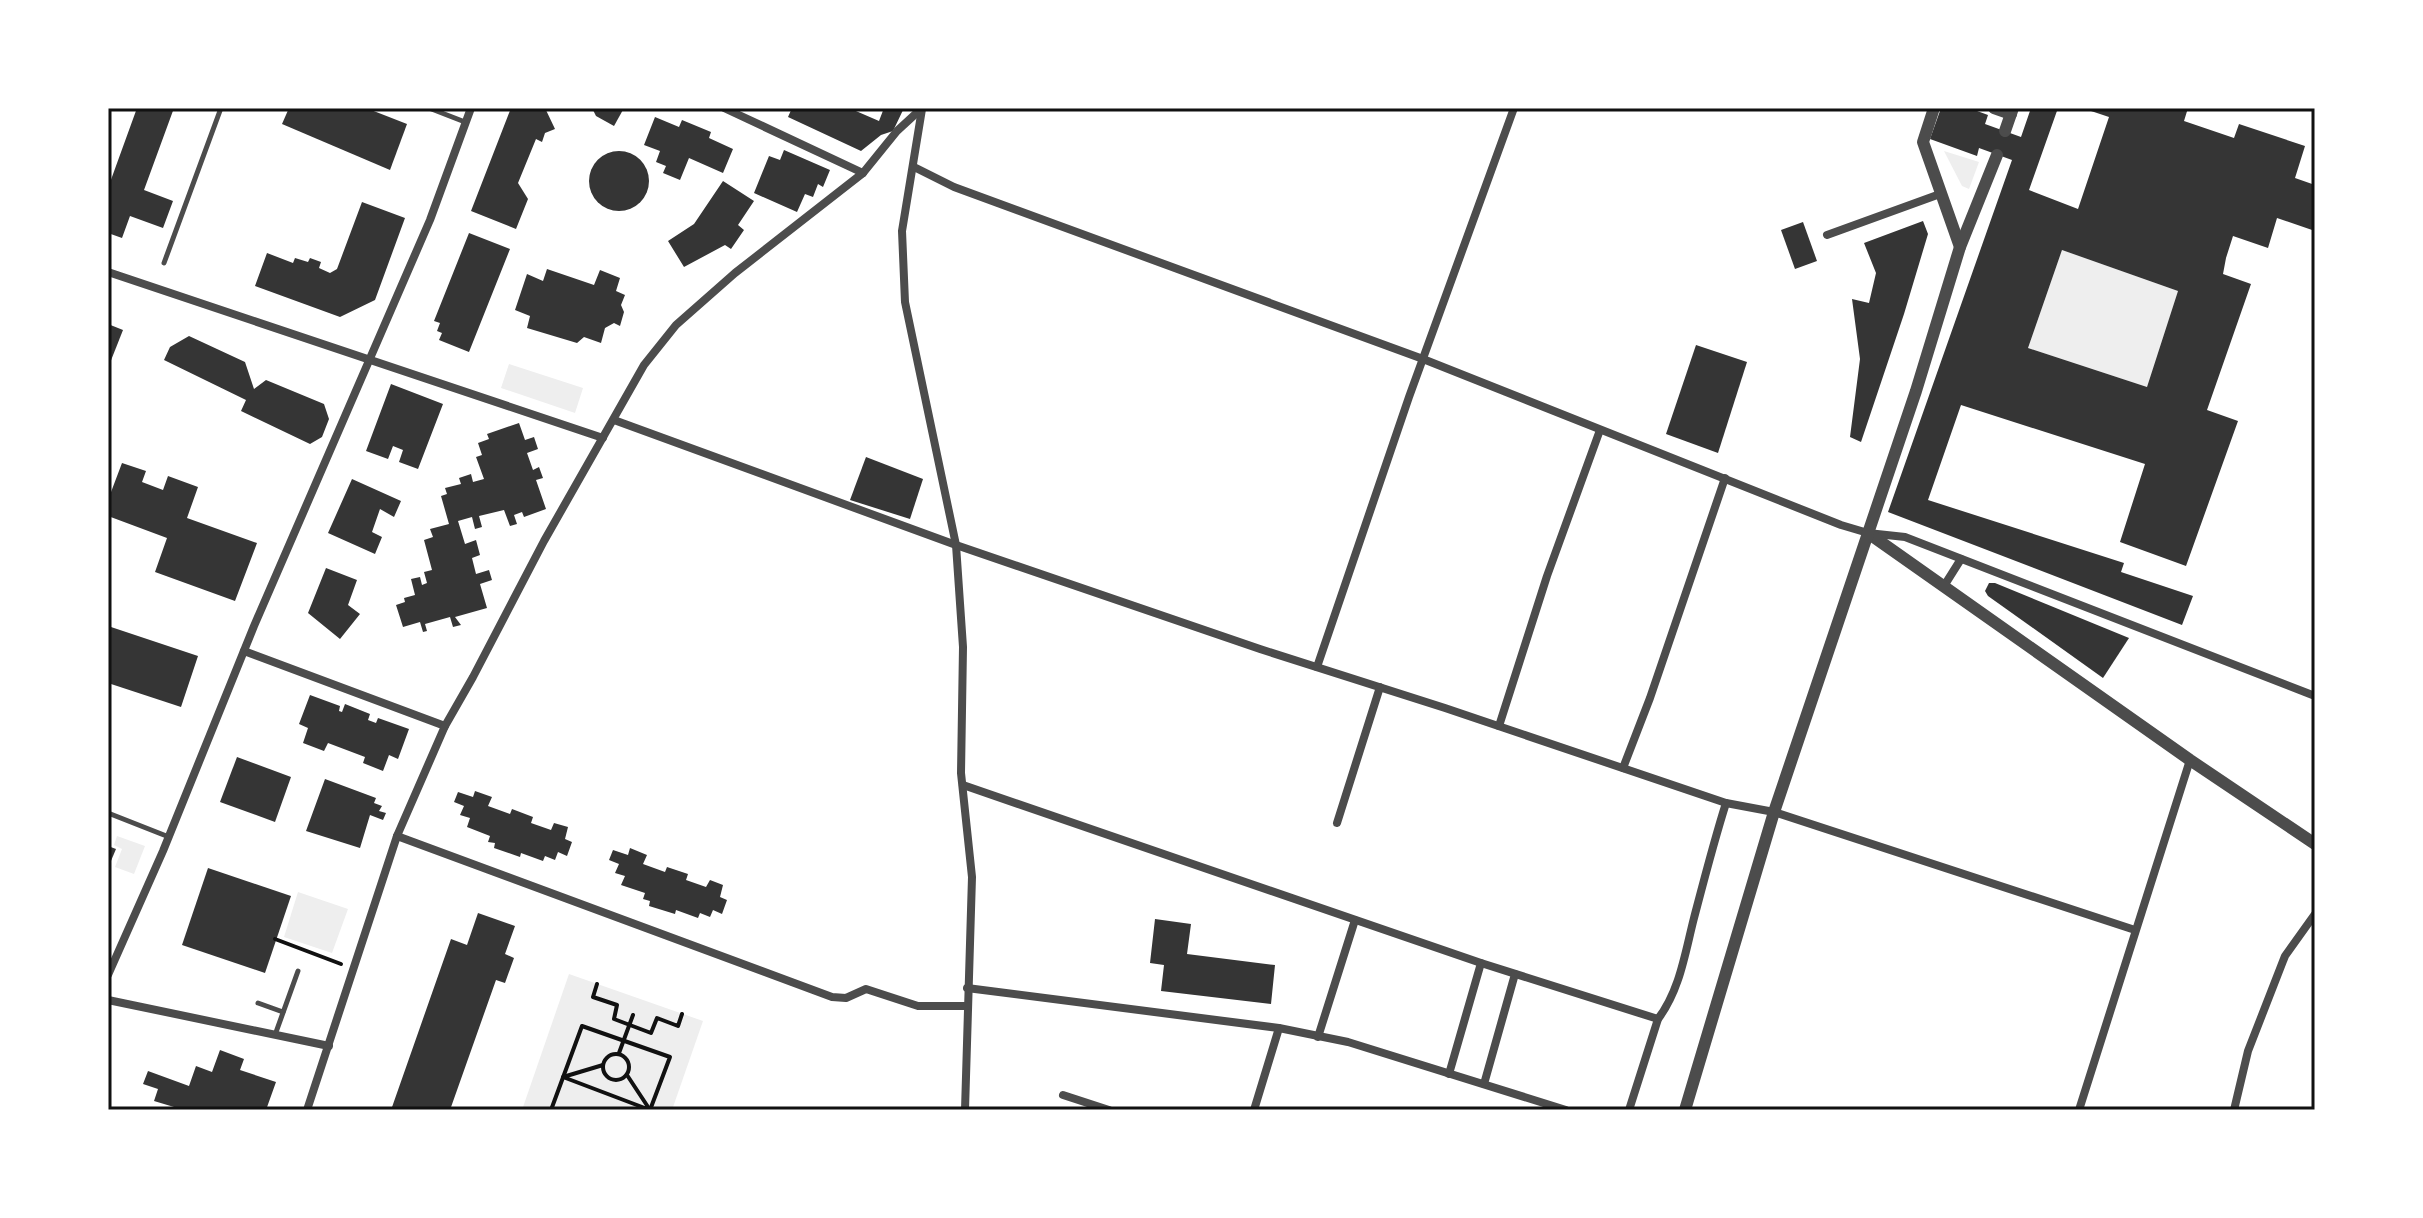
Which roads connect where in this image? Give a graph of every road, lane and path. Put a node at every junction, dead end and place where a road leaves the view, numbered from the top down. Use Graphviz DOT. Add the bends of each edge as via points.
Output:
graph roads {
  1 [pos="221,108"];
  2 [pos="429,108"];
  3 [pos="471,108"];
  4 [pos="724,108"];
  5 [pos="922,108"];
  6 [pos="1514,108"];
  7 [pos="1934,108"];
  8 [pos="1994,108"];
  9 [pos="2012,111"];
  10 [pos="466,123"];
  11 [pos="2005,131"];
  12 [pos="1997,155"];
  13 [pos="914,167"];
  14 [pos="863,173"];
  15 [pos="1940,194"];
  16 [pos="1827,235"];
  17 [pos="1960,247"];
  18 [pos="164,263"];
  19 [pos="108,272"];
  20 [pos="1423,359"];
  21 [pos="370,361"];
  22 [pos="614,420"];
  23 [pos="1600,430"];
  24 [pos="603,438"];
  25 [pos="1725,478"];
  26 [pos="1868,533"];
  27 [pos="956,545"];
  28 [pos="1961,559"];
  29 [pos="1944,586"];
  30 [pos="244,651"];
  31 [pos="1317,667"];
  32 [pos="1380,687"];
  33 [pos="2315,696"];
  34 [pos="445,726"];
  35 [pos="1499,726"];
  36 [pos="2190,760"];
  37 [pos="1623,768"];
  38 [pos="963,785"];
  39 [pos="1726,803"];
  40 [pos="1774,812"];
  41 [pos="108,813"];
  42 [pos="1337,823"];
  43 [pos="397,836"];
  44 [pos="169,837"];
  45 [pos="2315,844"];
  46 [pos="2315,914"];
  47 [pos="1355,920"];
  48 [pos="2135,930"];
  49 [pos="275,939"];
  50 [pos="1481,963"];
  51 [pos="355,969"];
  52 [pos="298,971"];
  53 [pos="1515,974"];
  54 [pos="108,975"];
  55 [pos="597,984"];
  56 [pos="967,988"];
  57 [pos="108,1000"];
  58 [pos="258,1003"];
  59 [pos="967,1006"];
  60 [pos="283,1012"];
  61 [pos="682,1014"];
  62 [pos="633,1015"];
  63 [pos="1658,1019"];
  64 [pos="629,1025"];
  65 [pos="1279,1028"];
  66 [pos="275,1036"];
  67 [pos="1318,1037"];
  68 [pos="624,1041"];
  69 [pos="329,1046"];
  70 [pos="619,1053"];
  71 [pos="603,1065"];
  72 [pos="1449,1074"];
  73 [pos="627,1075"];
  74 [pos="563,1077"];
  75 [pos="1484,1084"];
  76 [pos="1063,1095"];
  77 [pos="307,1110"];
  78 [pos="551,1110"];
  79 [pos="650,1110"];
  80 [pos="965,1110"];
  81 [pos="1109,1110"];
  82 [pos="1254,1110"];
  83 [pos="1566,1110"];
  84 [pos="1629,1110"];
  85 [pos="1685,1110"];
  86 [pos="2079,1110"];
  87 [pos="2234,1110"];
  1 -- 18 [label="lane"];
  2 -- 10 [label="lane"];
  3 -- 10 [label="street"];
  4 -- 14 [label="street"];
  5 -- 13 [label="street"];
  5 -- 14 [label="street"];
  6 -- 20 [label="street"];
  7 -- 15 [label="street" via="1923,142"];
  8 -- 9 [label="street"];
  9 -- 11 [label="street"];
  10 -- 21 [label="street"];
  12 -- 17 [label="street"];
  13 -- 20 [label="street" via="954,187"];
  13 -- 27 [label="street" via="902,231 905,302"];
  14 -- 22 [label="street" via="676,325 644,365"];
  15 -- 16 [label="street"];
  15 -- 17 [label="street"];
  17 -- 26 [label="street"];
  19 -- 21 [label="street"];
  20 -- 23 [label="street"];
  20 -- 31 [label="street"];
  21 -- 24 [label="street"];
  21 -- 30 [label="street"];
  22 -- 24 [label="street"];
  22 -- 27 [label="street"];
  23 -- 25 [label="street"];
  23 -- 35 [label="street"];
  24 -- 34 [label="street"];
  25 -- 26 [label="street"];
  25 -- 37 [label="street"];
  26 -- 28 [label="street" via="1905,537"];
  26 -- 29 [label="street"];
  26 -- 40 [label="street"];
  27 -- 31 [label="street"];
  27 -- 38 [label="street" via="963,647"];
  28 -- 29 [label="street"];
  28 -- 33 [label="street"];
  29 -- 36 [label="street"];
  30 -- 34 [label="street"];
  30 -- 44 [label="street"];
  31 -- 32 [label="street"];
  32 -- 35 [label="street"];
  32 -- 42 [label="street"];
  34 -- 43 [label="street"];
  35 -- 37 [label="street"];
  36 -- 45 [label="street"];
  36 -- 48 [label="street"];
  37 -- 39 [label="street"];
  38 -- 47 [label="street"];
  38 -- 56 [label="street" via="972,877"];
  39 -- 40 [label="street"];
  39 -- 63 [label="street" via="1680,977"];
  40 -- 48 [label="street"];
  40 -- 85 [label="street"];
  41 -- 44 [label="lane"];
  43 -- 51 [label="street"];
  43 -- 59 [label="street" via="832,997 846,998 866,989 918,1006"];
  44 -- 54 [label="street"];
  46 -- 87 [label="street" via="2285,956 2248,1051"];
  47 -- 50 [label="street"];
  47 -- 67 [label="street"];
  48 -- 86 [label="street"];
  49 -- 51 [label="path"];
  50 -- 53 [label="street"];
  50 -- 72 [label="street"];
  51 -- 69 [label="street"];
  52 -- 60 [label="lane"];
  53 -- 63 [label="street"];
  53 -- 75 [label="street"];
  55 -- 64 [label="path" via="593,997 617,1005 614,1019"];
  56 -- 59 [label="street"];
  56 -- 65 [label="street"];
  57 -- 66 [label="street"];
  58 -- 60 [label="lane"];
  59 -- 80 [label="street"];
  60 -- 66 [label="lane"];
  61 -- 64 [label="path" via="678,1026 657,1018 651,1033"];
  62 -- 64 [label="path"];
  63 -- 84 [label="street"];
  64 -- 68 [label="path"];
  65 -- 67 [label="street"];
  65 -- 82 [label="street"];
  66 -- 69 [label="street"];
  67 -- 72 [label="street"];
  68 -- 70 [label="path"];
  68 -- 74 [label="path" via="582,1026"];
  68 -- 79 [label="path" via="670,1057"];
  69 -- 77 [label="street"];
  70 -- 71 [label="path"];
  70 -- 73 [label="path" via="629,1062"];
  71 -- 73 [label="path" via="611,1079"];
  71 -- 74 [label="path"];
  72 -- 75 [label="street"];
  73 -- 79 [label="path"];
  74 -- 78 [label="path"];
  74 -- 79 [label="path"];
  75 -- 83 [label="street"];
  76 -- 81 [label="street"];
}
